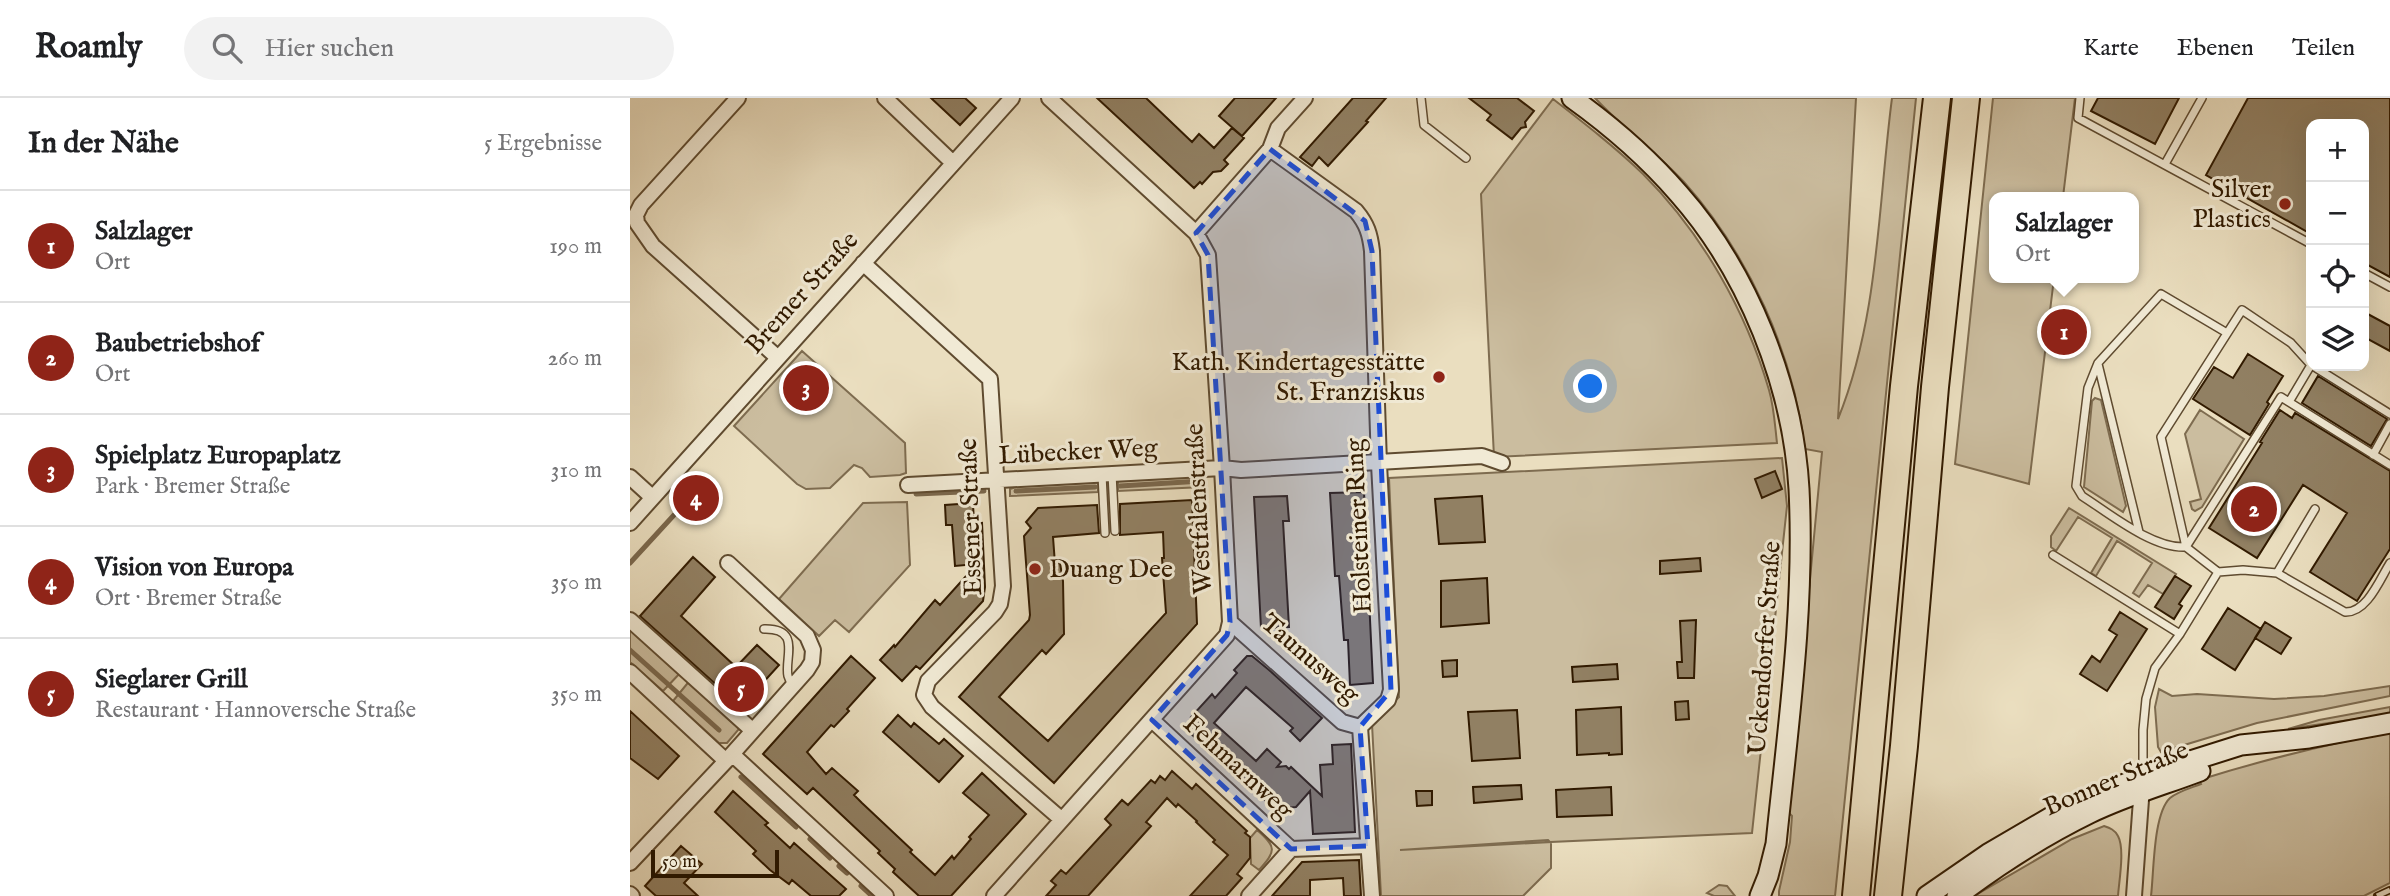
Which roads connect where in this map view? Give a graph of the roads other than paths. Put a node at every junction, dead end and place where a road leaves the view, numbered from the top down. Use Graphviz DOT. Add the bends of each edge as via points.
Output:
graph roads {
  1 [pos="738,98"];
  2 [pos="884,98"];
  3 [pos="1012,98"];
  4 [pos="1049,98"];
  5 [pos="1305,98"];
  6 [pos="1421,98"];
  7 [pos="1573,98"];
  8 [pos="1937,98"];
  9 [pos="1966,98"];
  10 [pos="2081,98"];
  11 [pos="2202,98"];
  12 [pos="1270,149"];
  13 [pos="1465,158"];
  14 [pos="953,163"];
  15 [pos="2165,164"];
  16 [pos="1196,233"];
  17 [pos="2306,241"];
  18 [pos="863,263"];
  19 [pos="2369,276"];
  20 [pos="2390,287"];
  21 [pos="2227,333"];
  22 [pos="777,357"];
  23 [pos="2306,359"];
  24 [pos="2098,363"];
  25 [pos="2308,371"];
  26 [pos="2322,371"];
  27 [pos="2289,402"];
  28 [pos="2390,414"];
  29 [pos="2390,424"];
  30 [pos="2373,455"];
  31 [pos="1502,463"];
  32 [pos="1379,464"];
  33 [pos="2390,465"];
  34 [pos="1222,468"];
  35 [pos="1107,474"];
  36 [pos="630,477"];
  37 [pos="996,481"];
  38 [pos="908,485"];
  39 [pos="652,497"];
  40 [pos="2315,509"];
  41 [pos="630,523"];
  42 [pos="1115,531"];
  43 [pos="2139,532"];
  44 [pos="1105,533"];
  45 [pos="2186,547"];
  46 [pos="2053,555"];
  47 [pos="728,563"];
  48 [pos="2390,563"];
  49 [pos="2218,572"];
  50 [pos="2277,573"];
  51 [pos="630,620"];
  52 [pos="1230,622"];
  53 [pos="764,629"];
  54 [pos="2180,634"];
  55 [pos="630,672"];
  56 [pos="793,687"];
  57 [pos="1152,720"];
  58 [pos="2390,723"];
  59 [pos="1360,727"];
  60 [pos="752,730"];
  61 [pos="729,758"];
  62 [pos="2142,784"];
  63 [pos="1061,819"];
  64 [pos="1368,846"];
  65 [pos="1291,849"];
  66 [pos="630,862"];
  67 [pos="1889,887"];
  68 [pos="886,896"];
  69 [pos="993,896"];
  70 [pos="1249,896"];
  71 [pos="1372,896"];
  72 [pos="1760,896"];
  73 [pos="1856,896"];
  74 [pos="1927,896"];
  75 [pos="1957,896"];
  76 [pos="2134,896"];
  1 -- 22 [label="street" via="641,205 637,223 653,246"];
  2 -- 14 [label="street"];
  3 -- 14 [label="street, Bremer Straße"];
  4 -- 16 [label="street, Westfalenstraße"];
  5 -- 12 [label="street" via="1278,128"];
  6 -- 13 [label="lane" via="1424,125"];
  7 -- 72 [label="street, Uckendorfer Straße" via="1654,168 1700,220 1753,309 1779,376 1799,489 1800,605 1776,844"];
  8 -- 73 [label="highway"];
  9 -- 67 [label="highway"];
  10 -- 15 [label="lane" via="2078,118"];
  11 -- 15 [label="lane"];
  12 -- 16 [label="street"];
  12 -- 32 [label="street, Holsteiner Ring" via="1356,211 1370,232"];
  14 -- 18 [label="street, Bremer Straße"];
  15 -- 17 [label="lane"];
  16 -- 34 [label="street, Westfalenstraße" via="1208,255"];
  18 -- 22 [label="street, Bremer Straße"];
  18 -- 37 [label="street, Essener Straße" via="990,379"];
  19 -- 20 [label="lane"];
  21 -- 23 [label="lane" via="2242,310"];
  21 -- 24 [label="lane" via="2161,294"];
  21 -- 45 [label="lane" via="2161,437"];
  22 -- 39 [label="street, Bremer Straße"];
  24 -- 43 [label="lane"];
  24 -- 43 [label="lane" via="2088,388 2076,486 2082,496"];
  25 -- 27 [label="lane"];
  26 -- 28 [label="lane"];
  27 -- 30 [label="lane"];
  27 -- 45 [label="lane" via="2281,397"];
  29 -- 30 [label="lane"];
  30 -- 33 [label="lane"];
  31 -- 32 [label="street, Lübecker Weg" via="1482,456"];
  32 -- 34 [label="street, Lübecker Weg"];
  32 -- 59 [label="street, Holsteiner Ring" via="1391,690"];
  34 -- 35 [label="street, Lübecker Weg"];
  34 -- 52 [label="street, Westfalenstraße"];
  35 -- 37 [label="street, Lübecker Weg"];
  35 -- 42 [label="lane"];
  35 -- 44 [label="lane"];
  36 -- 39 [label="street"];
  37 -- 38 [label="street, Lübecker Weg"];
  37 -- 63 [label="street, Essener Straße" via="1003,586 1000,604 928,681 924,695 932,707"];
  39 -- 41 [label="street, Bremer Straße"];
  40 -- 50 [label="lane"];
  43 -- 45 [label="lane" via="2174,548"];
  45 -- 49 [label="lane"];
  46 -- 54 [label="lane"];
  47 -- 56 [label="street" via="810,640 811,662"];
  48 -- 50 [label="lane" via="2369,597 2351,612"];
  49 -- 50 [label="lane"];
  49 -- 54 [label="lane, Bonner Straße"];
  51 -- 60 [label="street"];
  52 -- 57 [label="street, Westfalenstraße" via="1227,635"];
  52 -- 59 [label="street, Taunusweg" via="1342,722"];
  53 -- 56 [label="lane" via="777,631 788,642 788,674"];
  54 -- 62 [label="lane, Bonner Straße" via="2155,668 2146,699"];
  55 -- 61 [label="street"];
  56 -- 60 [label="street"];
  57 -- 63 [label="street, Westfalenstraße"];
  57 -- 65 [label="street, Fehmarnweg"];
  58 -- 62 [label="street, Bonner Straße" via="2241,745"];
  59 -- 64 [label="street, Taunusweg"];
  60 -- 61 [label="street"];
  61 -- 66 [label="street"];
  61 -- 68 [label="street"];
  62 -- 74 [label="street, Bonner Straße" via="2053,816"];
  62 -- 75 [label="street, Bonner Straße" via="1983,876"];
  62 -- 76 [label="street"];
  63 -- 69 [label="street, Westfalenstraße"];
  64 -- 65 [label="street, Fehmarnweg"];
  64 -- 71 [label="street, Taunusweg"];
  65 -- 70 [label="street, Fehmarnweg"];
}
